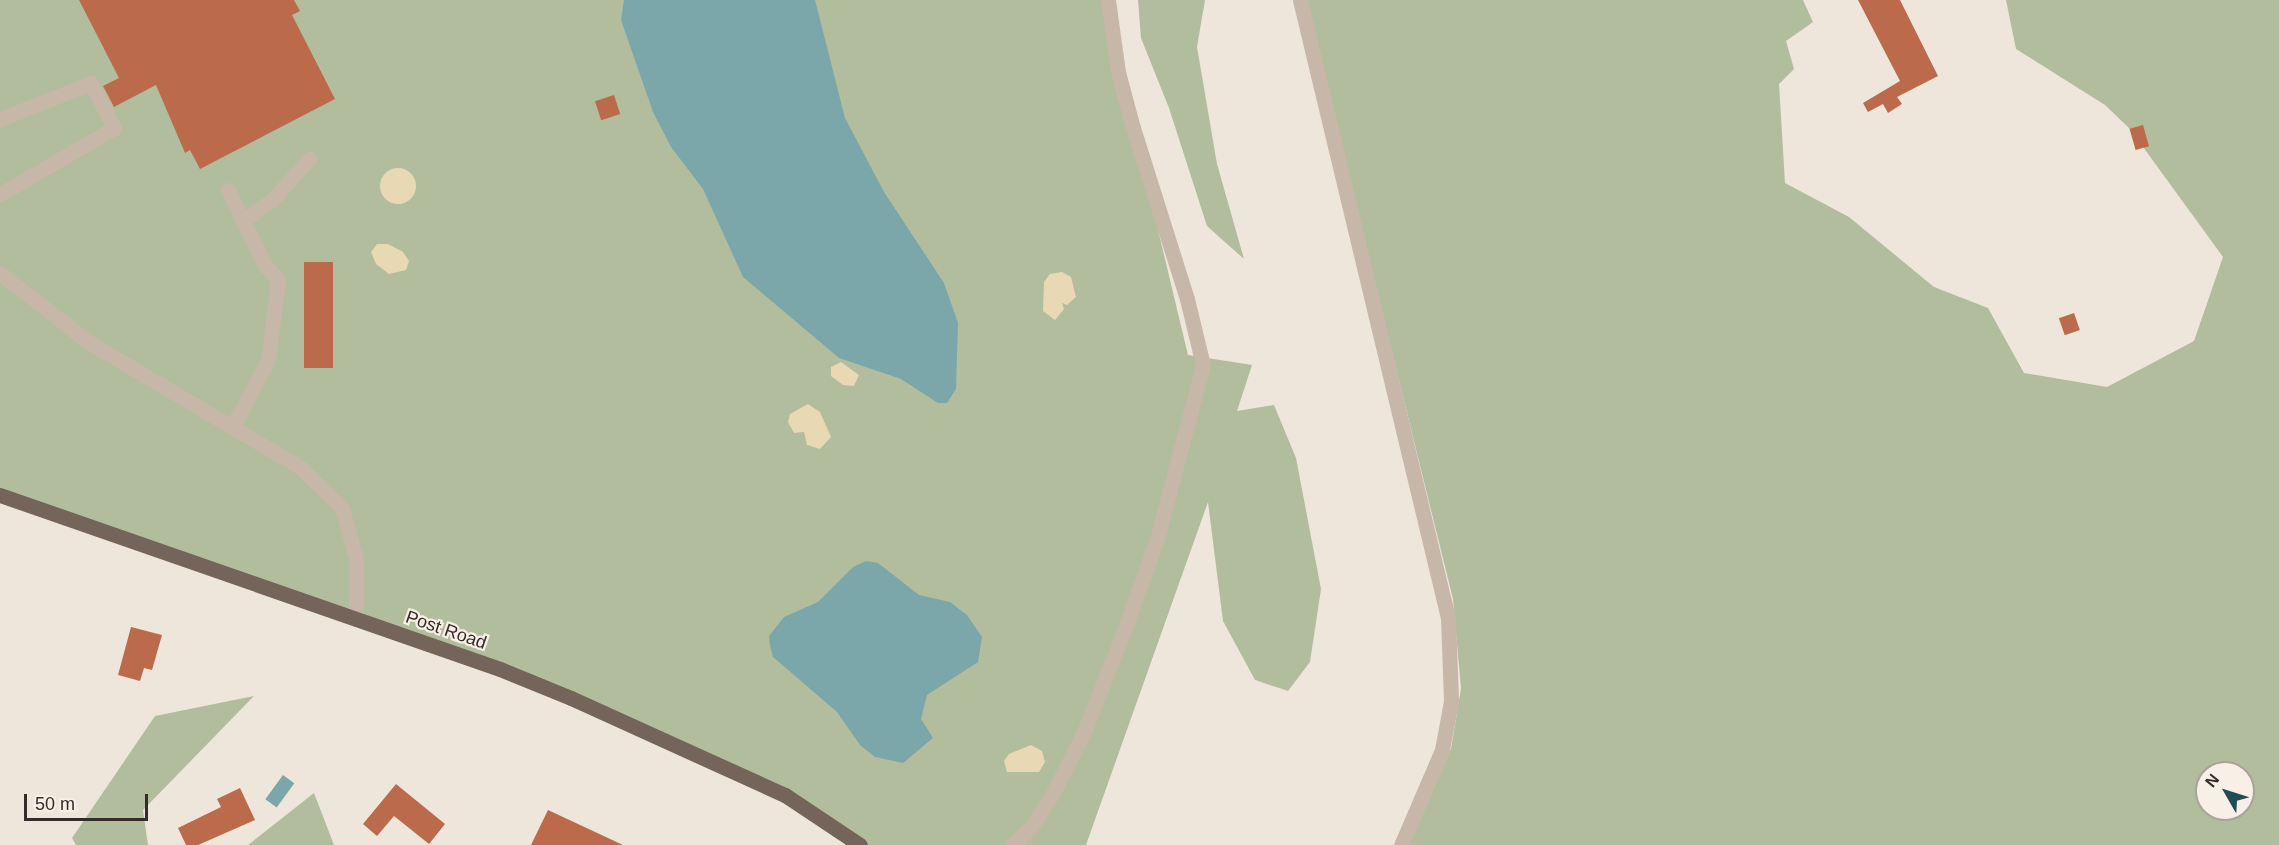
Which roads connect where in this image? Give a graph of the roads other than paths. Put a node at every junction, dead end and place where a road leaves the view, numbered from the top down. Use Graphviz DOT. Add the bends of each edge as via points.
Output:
graph roads {
  1 [pos="1108,0"];
  2 [pos="1300,0"];
  3 [pos="0,119"];
  4 [pos="309,159"];
  5 [pos="228,190"];
  6 [pos="0,194"];
  7 [pos="243,221"];
  8 [pos="0,273"];
  9 [pos="233,426"];
  10 [pos="0,495"];
  11 [pos="356,619"];
  12 [pos="860,845"];
  13 [pos="1012,845"];
  14 [pos="1401,845"];
  1 -- 13 [label="street" via="1118,72 1201,344 1203,365 1157,539 1084,732 1052,795"];
  2 -- 14 [label="street" via="1448,618 1452,701 1435,771"];
  3 -- 6 [label="street" via="90,83 114,128"];
  4 -- 7 [label="street" via="271,201"];
  5 -- 7 [label="street"];
  7 -- 9 [label="street" via="265,265 278,280 268,360"];
  8 -- 9 [label="street" via="90,344"];
  9 -- 11 [label="street" via="301,468 342,508 356,559"];
  10 -- 11 [label="main road, Post Road"];
  11 -- 12 [label="main road, Post Road" via="582,702 785,795"];
}
